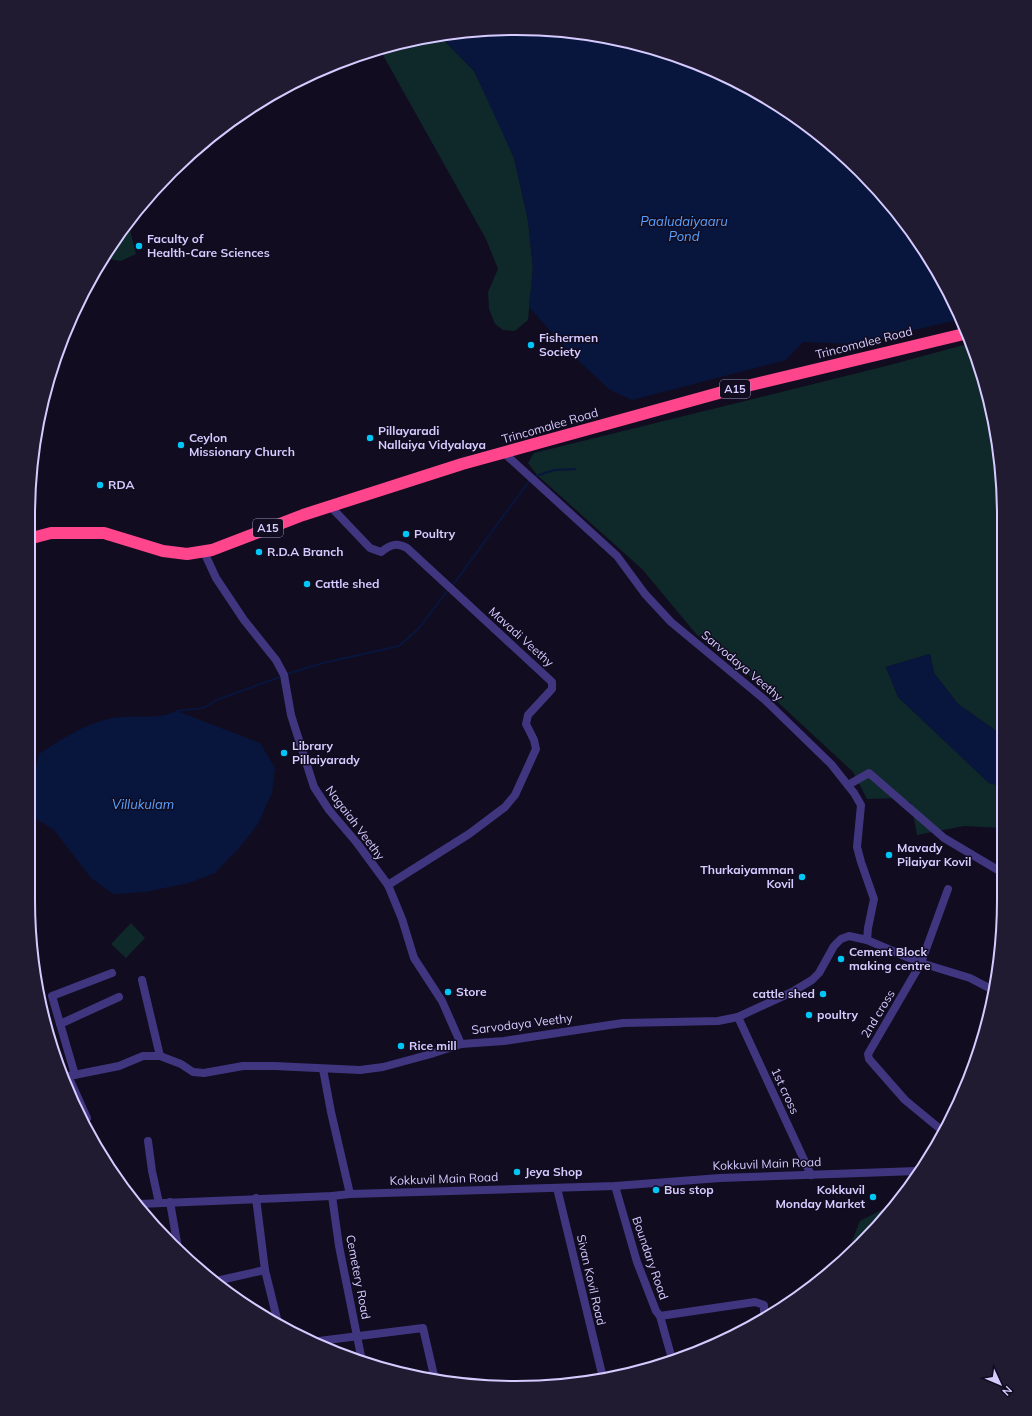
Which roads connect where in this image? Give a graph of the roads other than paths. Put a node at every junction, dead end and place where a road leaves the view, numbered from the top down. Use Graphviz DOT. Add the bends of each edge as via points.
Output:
graph roads {
  1 [pos="961,335"];
  2 [pos="504,453"];
  3 [pos="330,506"];
  4 [pos="35,537"];
  5 [pos="204,552"];
  6 [pos="848,785"];
  7 [pos="997,870"];
  8 [pos="388,885"];
  9 [pos="948,889"];
  10 [pos="868,940"];
  11 [pos="921,962"];
  12 [pos="112,973"];
  13 [pos="142,980"];
  14 [pos="989,988"];
  15 [pos="119,997"];
  16 [pos="738,1017"];
  17 [pos="60,1024"];
  18 [pos="461,1044"];
  19 [pos="160,1056"];
  20 [pos="323,1069"];
  21 [pos="69,1076"];
  22 [pos="82,1106"];
  23 [pos="939,1128"];
  24 [pos="148,1141"];
  25 [pos="913,1171"];
  26 [pos="810,1175"];
  27 [pos="615,1186"];
  28 [pos="557,1188"];
  29 [pos="350,1194"];
  30 [pos="332,1196"];
  31 [pos="256,1198"];
  32 [pos="170,1202"];
  33 [pos="159,1203"];
  34 [pos="143,1204"];
  35 [pos="173,1237"];
  36 [pos="265,1270"];
  37 [pos="222,1281"];
  38 [pos="764,1312"];
  39 [pos="660,1316"];
  40 [pos="277,1318"];
  41 [pos="356,1335"];
  42 [pos="323,1340"];
  43 [pos="361,1355"];
  44 [pos="671,1355"];
  45 [pos="602,1373"];
  46 [pos="434,1374"];
  1 -- 2 [label="highway, Trincomalee Road / A15" via="726,391"];
  2 -- 3 [label="highway, Trincomalee Road / A15"];
  2 -- 6 [label="street, Sarvodaya Veethy" via="617,556 645,594 671,622 765,700 831,764"];
  3 -- 5 [label="highway, Trincomalee Road / A15"];
  3 -- 8 [label="street, Mavadi Veethy" via="370,548 381,552 391,545 400,544 407,548 552,682 552,689 528,715 526,724 536,749 516,795 505,807 469,834"];
  4 -- 5 [label="highway, Trincomalee Road / A15" via="52,533 104,533 163,551 187,554"];
  5 -- 8 [label="street, Nagaiah Veethy" via="216,578 244,620 276,660 284,675 291,715 314,787"];
  6 -- 7 [label="street" via="869,773 944,838"];
  6 -- 10 [label="street, Sarvodaya Veethy" via="860,805 857,847 874,899"];
  8 -- 18 [label="street, Nagaiah Veethy" via="414,958 442,1001"];
  9 -- 11 [label="street, 2nd cross"];
  10 -- 11 [label="street, Sarvodaya Veethy"];
  10 -- 16 [label="street, Sarvodaya Veethy" via="849,936 841,939 812,980"];
  11 -- 14 [label="street, Sarvodaya Veethy" via="970,978"];
  11 -- 23 [label="street, 2nd cross" via="868,1054 873,1064 905,1100"];
  12 -- 17 [label="street" via="52,996"];
  13 -- 19 [label="street"];
  15 -- 17 [label="street"];
  16 -- 18 [label="street, Sarvodaya Veethy" via="718,1021 623,1023 504,1041"];
  16 -- 26 [label="street, 1st cross"];
  17 -- 21 [label="street"];
  18 -- 20 [label="street, Sarvodaya Veethy" via="383,1067 360,1070"];
  19 -- 20 [label="street, Sarvodaya Veethy" via="193,1072 204,1073 243,1066"];
  19 -- 21 [label="street, Sarvodaya Veethy" via="143,1056 119,1066"];
  20 -- 29 [label="street"];
  21 -- 22 [label="street"];
  24 -- 33 [label="street"];
  25 -- 26 [label="street, Kokkuvil Main Road"];
  26 -- 27 [label="street, Kokkuvil Main Road" via="720,1178"];
  27 -- 28 [label="street, Kokkuvil Main Road"];
  27 -- 39 [label="street, Boundary Road" via="637,1262"];
  28 -- 29 [label="street, Kokkuvil Main Road"];
  28 -- 45 [label="street, Sivan Kovil Road"];
  29 -- 30 [label="street, Kokkuvil Main Road"];
  30 -- 31 [label="street, Kokkuvil Main Road"];
  30 -- 41 [label="street, Cemetery Road"];
  31 -- 32 [label="street, Kokkuvil Main Road"];
  31 -- 36 [label="street"];
  32 -- 33 [label="street, Kokkuvil Main Road"];
  32 -- 35 [label="street"];
  33 -- 34 [label="street, Kokkuvil Main Road"];
  36 -- 37 [label="street"];
  36 -- 40 [label="street"];
  38 -- 39 [label="street, Boundary Road" via="764,1305 755,1302"];
  39 -- 44 [label="street"];
  41 -- 42 [label="street"];
  41 -- 43 [label="street, Cemetery Road"];
  41 -- 46 [label="street" via="423,1328"];
}
